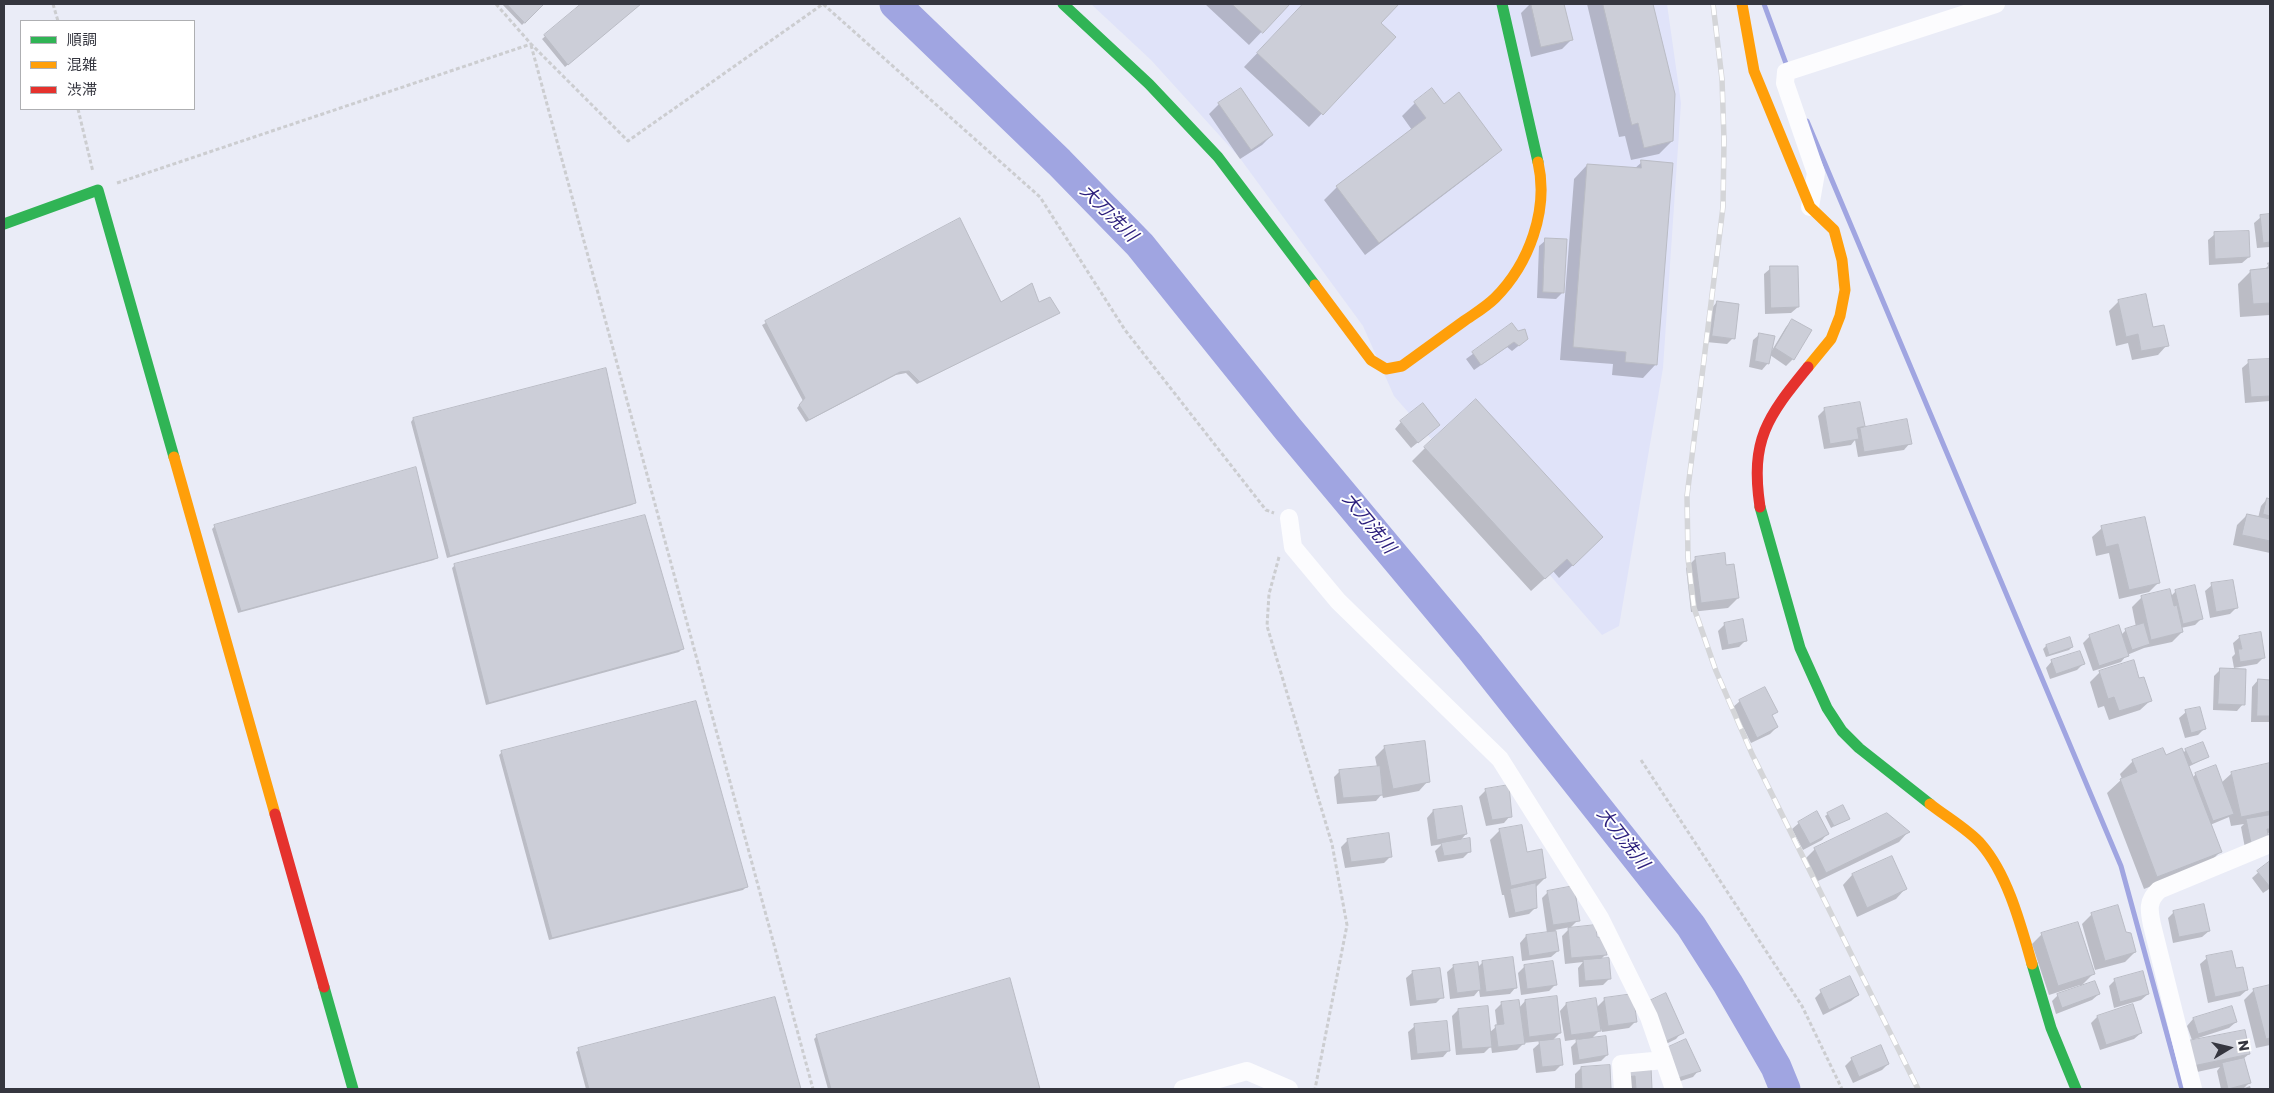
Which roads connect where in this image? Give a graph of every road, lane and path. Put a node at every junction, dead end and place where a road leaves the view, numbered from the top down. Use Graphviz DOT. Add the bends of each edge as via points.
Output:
graph roads {
  1 [pos="53,4"];
  2 [pos="496,4"];
  3 [pos="1063,4"];
  4 [pos="1502,4"];
  5 [pos="1742,4"];
  6 [pos="1996,4"];
  7 [pos="58,20"];
  8 [pos="531,44"];
  9 [pos="78,110"];
  10 [pos="98,190"];
  11 [pos="1810,207"];
  12 [pos="4,224"];
  13 [pos="1289,518"];
  14 [pos="1279,556"];
  15 [pos="1641,760"];
  16 [pos="2270,844"];
  17 [pos="1664,1060"];
  18 [pos="1212,1085"];
  19 [pos="353,1089"];
  20 [pos="813,1089"];
  21 [pos="1183,1089"];
  22 [pos="1289,1089"];
  23 [pos="1315,1089"];
  24 [pos="1623,1089"];
  25 [pos="1674,1089"];
  26 [pos="1842,1089"];
  27 [pos="2076,1089"];
  28 [pos="2193,1089"];
  1 -- 7 [label="path"];
  2 -- 8 [label="path"];
  3 -- 4 [label="street" via="1149,84 1218,157 1371,360 1380,368 1392,370 1494,299 1512,277 1532,241 1539,214 1540,170"];
  5 -- 11 [label="street" via="1754,72"];
  6 -- 11 [label="street" via="1786,72 1785,83 1816,173"];
  8 -- 10 [label="path"];
  8 -- 13 [label="path" via="628,141 823,4 1040,197 1132,338 1266,510"];
  8 -- 20 [label="path"];
  9 -- 10 [label="path"];
  10 -- 12 [label="street"];
  10 -- 19 [label="street"];
  11 -- 27 [label="street" via="1834,230 1845,290 1840,316 1830,340 1784,396 1765,425 1758,453 1757,486 1761,511 1800,648 1827,708 1842,731 1980,844 1996,865 2010,896 2059,1049"];
  13 -- 17 [label="street" via="1293,547 1338,601 1500,759 1600,918 1649,1017"];
  14 -- 23 [label="path" via="1269,594 1267,626 1332,844 1347,925"];
  15 -- 26 [label="path" via="1802,1006"];
  16 -- 28 [label="street" via="2159,890 2151,898 2148,909"];
  17 -- 24 [label="street" via="1621,1064"];
  17 -- 25 [label="street"];
  18 -- 21 [label="street"];
  18 -- 22 [label="street" via="1247,1071"];
}
